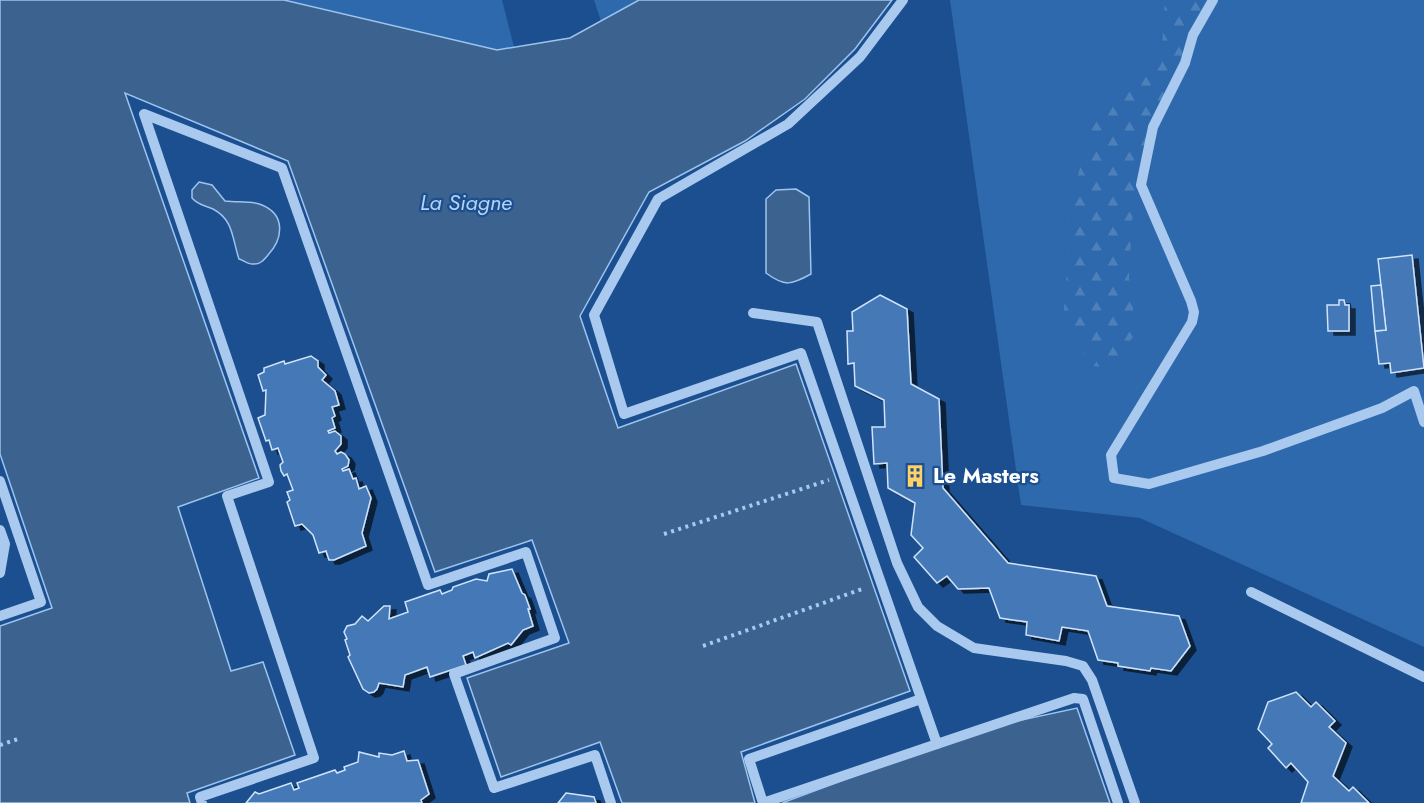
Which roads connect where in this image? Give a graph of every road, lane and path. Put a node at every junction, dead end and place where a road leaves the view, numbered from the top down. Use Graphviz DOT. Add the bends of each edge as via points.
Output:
graph roads {
  1 [pos="903,0"];
  2 [pos="1213,0"];
  3 [pos="753,314"];
  4 [pos="1424,422"];
  5 [pos="835,478"];
  6 [pos="0,481"];
  7 [pos="0,530"];
  8 [pos="664,534"];
  9 [pos="0,573"];
  10 [pos="872,586"];
  11 [pos="1251,592"];
  12 [pos="0,616"];
  13 [pos="703,646"];
  14 [pos="1424,677"];
  15 [pos="921,699"];
  16 [pos="18,739"];
  17 [pos="937,744"];
  18 [pos="0,745"];
  19 [pos="202,803"];
  20 [pos="611,803"];
  21 [pos="1118,803"];
  22 [pos="1135,803"];
  1 -- 15 [label="lane" via="860,57 788,124 658,199 594,315 624,414 801,353"];
  2 -- 4 [label="lane" via="1193,35 1185,63 1153,127 1141,185 1191,302 1192,322 1111,454 1114,478 1149,484 1263,451 1382,408 1414,392"];
  3 -- 22 [label="lane" via="817,322 897,563 918,607 937,626 974,648 1083,666 1092,680"];
  5 -- 8 [label="path"];
  6 -- 12 [label="lane" via="41,602"];
  7 -- 9 [label="lane" via="5,544"];
  10 -- 13 [label="path"];
  11 -- 14 [label="lane"];
  15 -- 17 [label="lane"];
  15 -- 17 [label="lane" via="749,759 763,803"];
  16 -- 18 [label="path"];
  17 -- 21 [label="lane" via="1074,698 1083,699"];
  19 -- 20 [label="lane" via="200,797 314,758 227,496 269,482 144,114 282,168 428,585 526,552 555,638 454,674 494,788 594,755"];
}
